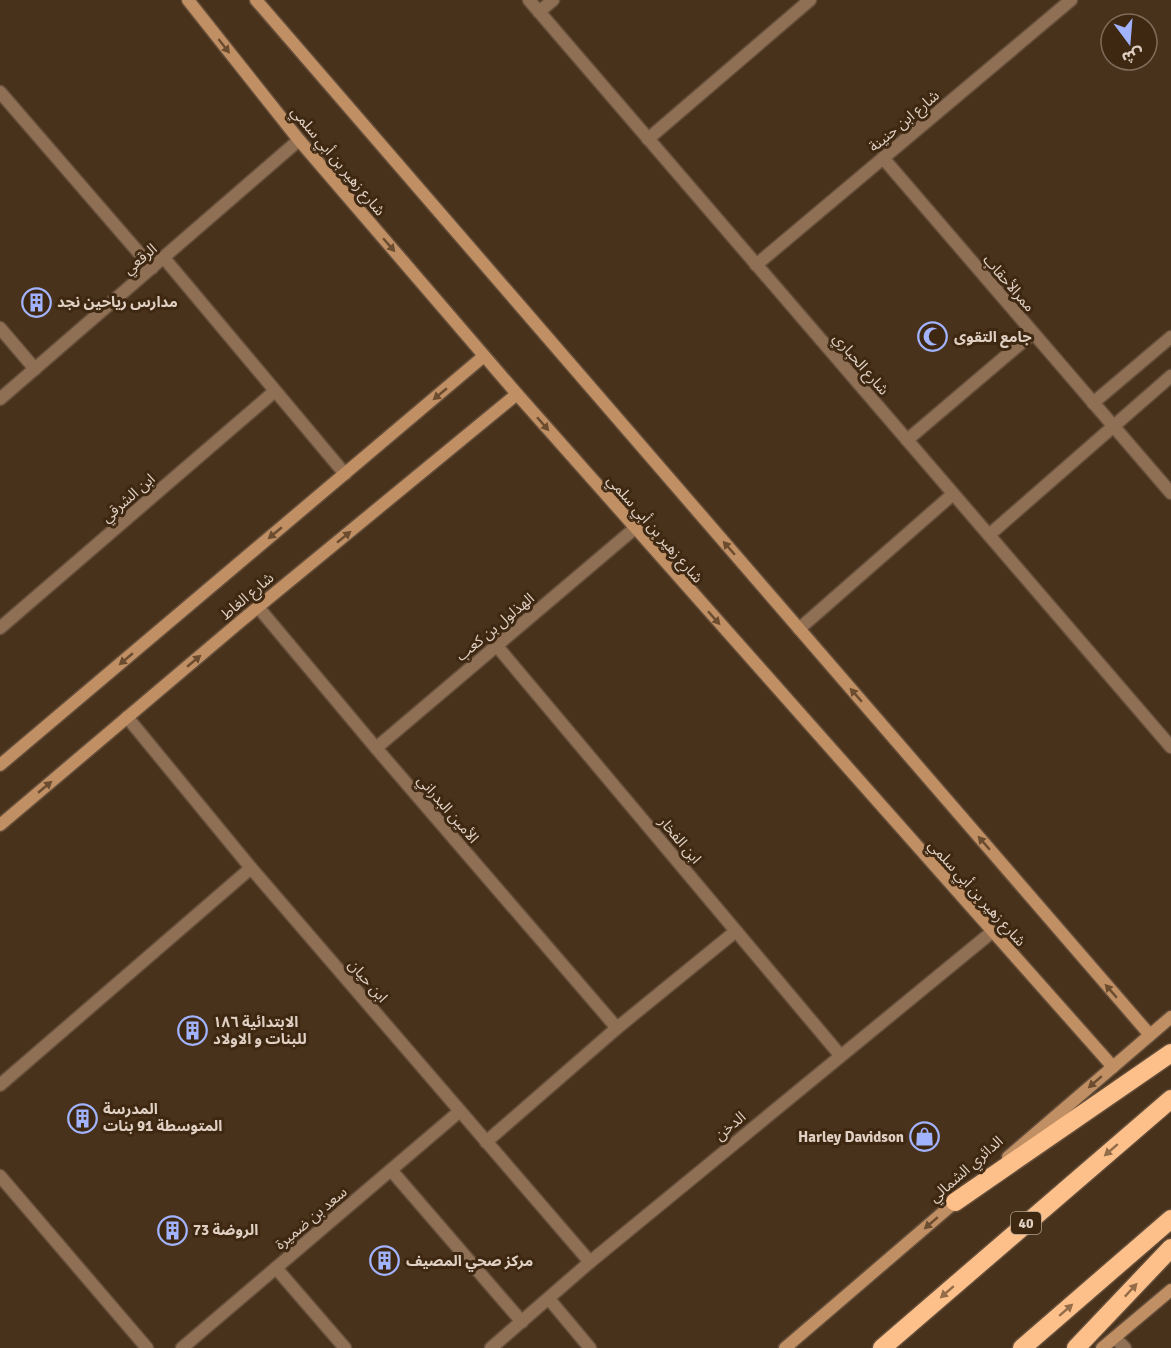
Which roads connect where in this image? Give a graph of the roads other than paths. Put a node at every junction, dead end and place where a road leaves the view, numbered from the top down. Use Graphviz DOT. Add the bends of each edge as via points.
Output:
graph roads {
  1 [pos="188,0"];
  2 [pos="256,0"];
  3 [pos="529,0"];
  4 [pos="553,0"];
  5 [pos="810,0"];
  6 [pos="1071,0"];
  7 [pos="539,12"];
  8 [pos="0,92"];
  9 [pos="648,139"];
  10 [pos="299,140"];
  11 [pos="883,158"];
  12 [pos="164,258"];
  13 [pos="756,265"];
  14 [pos="152,268"];
  15 [pos="0,328"];
  16 [pos="1033,333"];
  17 [pos="1171,337"];
  18 [pos="484,356"];
  19 [pos="35,369"];
  20 [pos="1171,376"];
  21 [pos="275,391"];
  22 [pos="517,394"];
  23 [pos="0,399"];
  24 [pos="1093,403"];
  25 [pos="1113,426"];
  26 [pos="907,440"];
  27 [pos="345,474"];
  28 [pos="1171,493"];
  29 [pos="953,494"];
  30 [pos="634,529"];
  31 [pos="989,535"];
  32 [pos="258,607"];
  33 [pos="0,628"];
  34 [pos="799,629"];
  35 [pos="496,645"];
  36 [pos="127,717"];
  37 [pos="1171,747"];
  38 [pos="376,748"];
  39 [pos="0,765"];
  40 [pos="0,825"];
  41 [pos="251,868"];
  42 [pos="736,931"];
  43 [pos="992,932"];
  44 [pos="1171,1017"];
  45 [pos="617,1028"];
  46 [pos="1150,1035"];
  47 [pos="1171,1053"];
  48 [pos="840,1055"];
  49 [pos="1113,1067"];
  50 [pos="0,1085"];
  51 [pos="1171,1098"];
  52 [pos="460,1111"];
  53 [pos="486,1142"];
  54 [pos="391,1170"];
  55 [pos="0,1176"];
  56 [pos="955,1202"];
  57 [pos="1171,1219"];
  58 [pos="1171,1248"];
  59 [pos="590,1262"];
  60 [pos="276,1268"];
  61 [pos="1171,1290"];
  62 [pos="549,1299"];
  63 [pos="522,1322"];
  64 [pos="1115,1338"];
  65 [pos="147,1348"];
  66 [pos="182,1348"];
  67 [pos="345,1348"];
  68 [pos="491,1348"];
  69 [pos="590,1348"];
  70 [pos="785,1348"];
  71 [pos="882,1348"];
  72 [pos="1022,1348"];
  73 [pos="1076,1348"];
  74 [pos="1102,1348"];
  75 [pos="1125,1348"];
  1 -- 10 [label="street, شارع زهير بن أبي سلمي, one-way"];
  34 -- 2 [label="street, one-way"];
  3 -- 7 [label="street, شارع الحباري"];
  4 -- 7 [label="street"];
  5 -- 9 [label="street"];
  6 -- 11 [label="street, شارع ابن حنينة"];
  7 -- 9 [label="street, شارع الحباري"];
  8 -- 14 [label="street"];
  9 -- 13 [label="street, شارع الحباري"];
  10 -- 12 [label="street, الرقعي"];
  10 -- 18 [label="street, شارع زهير بن أبي سلمي, one-way"];
  11 -- 13 [label="street, شارع ابن حنينة"];
  11 -- 16 [label="street, ممرالأحقاب"];
  12 -- 14 [label="street, الرقعي"];
  12 -- 21 [label="street"];
  13 -- 26 [label="street, شارع الحباري"];
  14 -- 19 [label="street, الرقعي"];
  15 -- 19 [label="street"];
  16 -- 24 [label="street, ممرالأحقاب"];
  16 -- 26 [label="street"];
  17 -- 24 [label="street"];
  18 -- 22 [label="street, شارع زهير بن أبي سلمي"];
  18 -- 27 [label="street, شارع الغاط, one-way"];
  19 -- 23 [label="street, الرقعي"];
  20 -- 25 [label="street"];
  21 -- 27 [label="street"];
  21 -- 33 [label="street, ابن الشرقي"];
  22 -- 30 [label="street, شارع زهير بن أبي سلمي, one-way"];
  32 -- 22 [label="street, شارع الغاط, one-way"];
  24 -- 25 [label="street, ممرالأحقاب"];
  25 -- 28 [label="street, ممرالأحقاب"];
  25 -- 31 [label="street"];
  26 -- 29 [label="street, شارع الحباري"];
  27 -- 39 [label="street, شارع الغاط, one-way"];
  29 -- 31 [label="street, شارع الحباري"];
  29 -- 34 [label="street"];
  30 -- 35 [label="street, الهذلول بن كعب"];
  30 -- 43 [label="street, شارع زهير بن أبي سلمي, one-way"];
  31 -- 37 [label="street, شارع الحباري"];
  36 -- 32 [label="street, شارع الغاط, one-way"];
  32 -- 38 [label="street, الأمين البدراني"];
  46 -- 34 [label="street, one-way"];
  35 -- 38 [label="street, الهذلول بن كعب"];
  35 -- 42 [label="street, ابن الفخار"];
  40 -- 36 [label="street, شارع الغاط, one-way"];
  36 -- 41 [label="street, ابن حيان"];
  38 -- 45 [label="street, الأمين البدراني"];
  41 -- 50 [label="street"];
  41 -- 52 [label="street, ابن حيان"];
  42 -- 45 [label="street"];
  42 -- 48 [label="street, ابن الفخار"];
  43 -- 48 [label="street, الدخن"];
  43 -- 49 [label="street, شارع زهير بن أبي سلمي"];
  44 -- 46 [label="street, الدائري الشمالي"];
  45 -- 53 [label="street"];
  46 -- 49 [label="street, الدائري الشمالي"];
  47 -- 56 [label="highway"];
  48 -- 59 [label="street, الدخن"];
  49 -- 56 [label="street, الدائري الشمالي, one-way"];
  51 -- 71 [label="highway, 40, one-way"];
  52 -- 53 [label="street, ابن حيان"];
  52 -- 54 [label="street, سعد بن ضميرة"];
  53 -- 59 [label="street, ابن حيان"];
  54 -- 60 [label="street, سعد بن ضميرة"];
  54 -- 63 [label="street"];
  55 -- 65 [label="street"];
  56 -- 70 [label="street, الدائري الشمالي, one-way"];
  72 -- 57 [label="highway, one-way"];
  73 -- 58 [label="highway, one-way"];
  59 -- 62 [label="street, الدخن"];
  60 -- 66 [label="street, سعد بن ضميرة"];
  60 -- 67 [label="street"];
  61 -- 64 [label="street"];
  62 -- 63 [label="street, الدخن"];
  62 -- 69 [label="street"];
  63 -- 68 [label="street, الدخن"];
  64 -- 74 [label="street"];
  64 -- 75 [label="street"];
}
